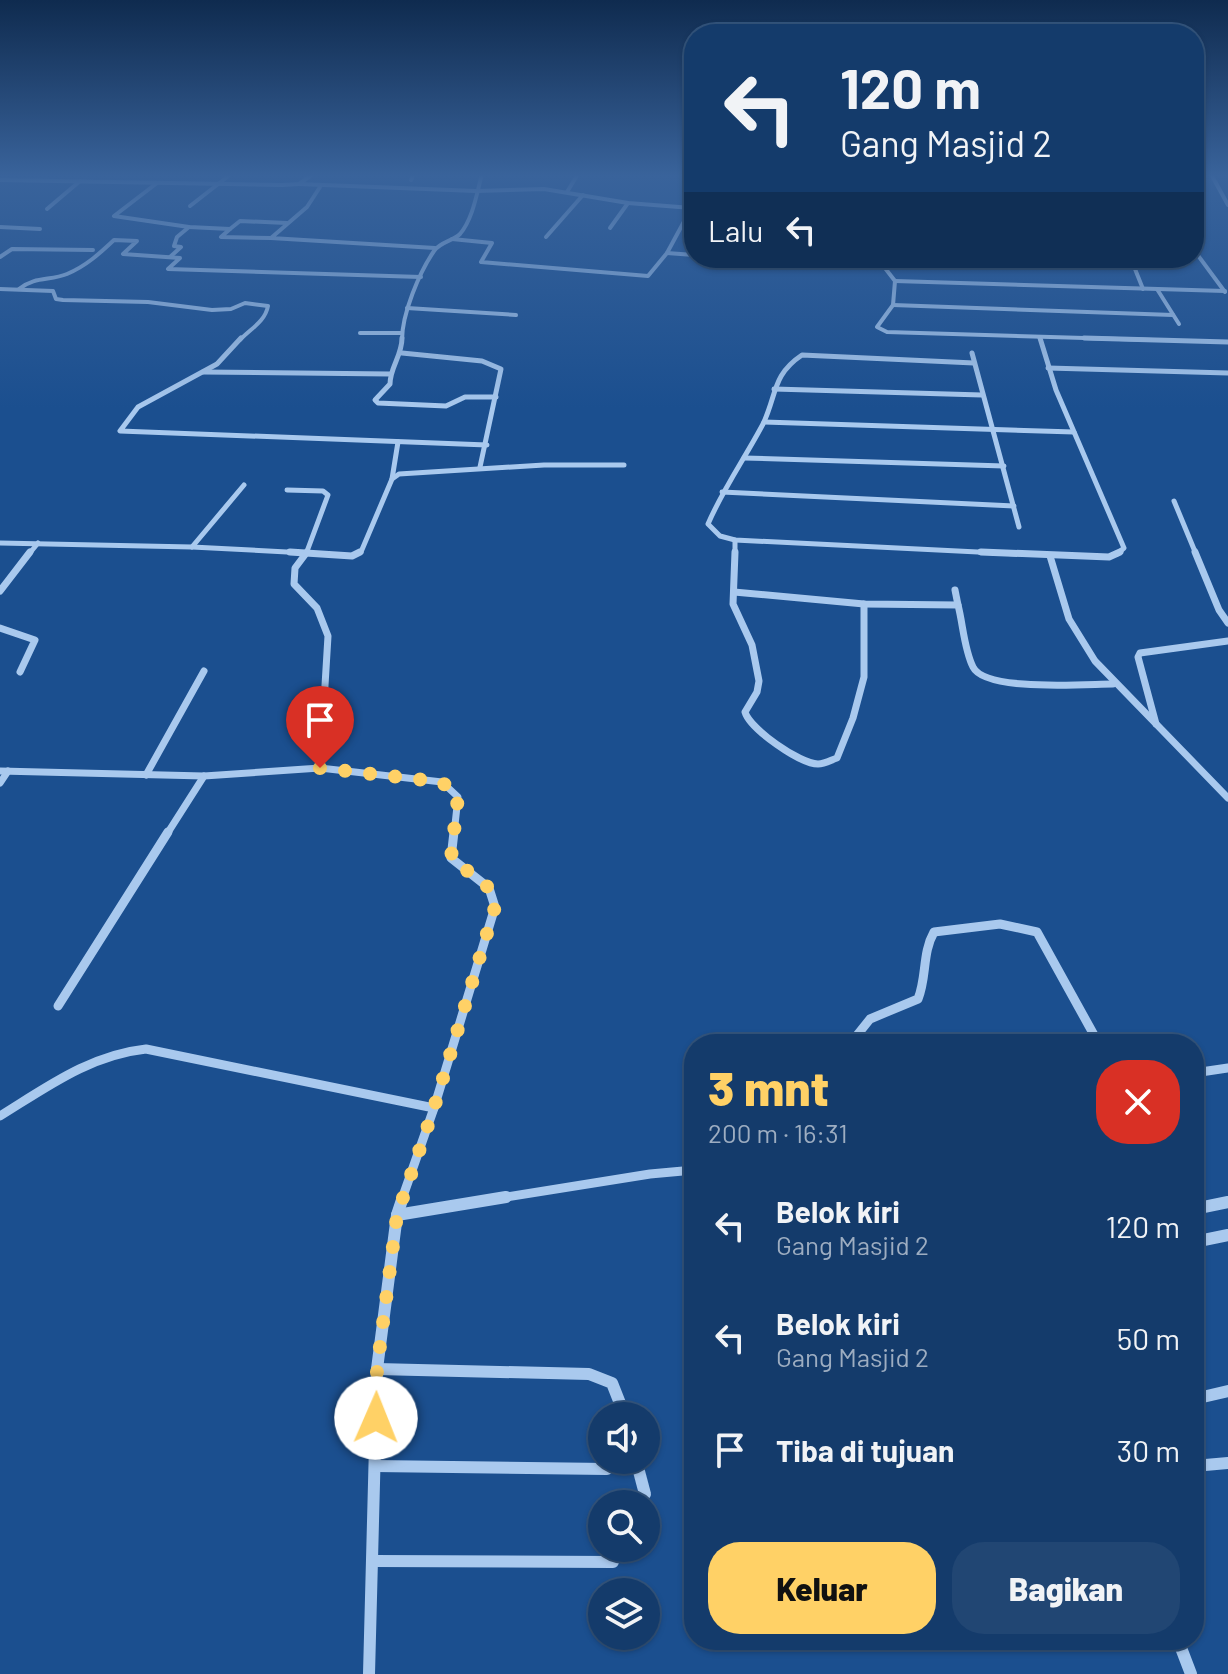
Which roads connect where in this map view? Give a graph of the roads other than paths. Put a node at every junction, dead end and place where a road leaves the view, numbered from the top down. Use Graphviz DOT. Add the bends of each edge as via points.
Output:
graph roads {
  1 [pos="101,252"];
  2 [pos="125,252"];
  3 [pos="175,252"];
  4 [pos="433,252"];
  5 [pos="486,252"];
  6 [pos="667,253"];
  7 [pos="684,254"];
  8 [pos="170,257"];
  9 [pos="1204,264"];
  10 [pos="885,268"];
  11 [pos="1134,268"];
  12 [pos="421,277"];
  13 [pos="895,281"];
  14 [pos="0,289"];
  15 [pos="19,289"];
  16 [pos="1143,289"];
  17 [pos="1157,289"];
  18 [pos="1226,294"];
  19 [pos="893,305"];
  20 [pos="407,308"];
  21 [pos="516,315"];
  22 [pos="1173,315"];
  23 [pos="1179,324"];
  24 [pos="360,333"];
  25 [pos="402,333"];
  26 [pos="1040,337"];
  27 [pos="1225,342"];
  28 [pos="1228,351"];
  29 [pos="402,353"];
  30 [pos="811,353"];
  31 [pos="972,353"];
  32 [pos="802,355"];
  33 [pos="974,363"];
  34 [pos="1048,368"];
  35 [pos="203,372"];
  36 [pos="1228,373"];
  37 [pos="390,374"];
  38 [pos="774,389"];
  39 [pos="982,395"];
  40 [pos="496,397"];
  41 [pos="764,422"];
  42 [pos="995,430"];
  43 [pos="1074,432"];
  44 [pos="398,442"];
  45 [pos="487,445"];
  46 [pos="744,458"];
  47 [pos="624,465"];
  48 [pos="1004,466"];
  49 [pos="480,467"];
  50 [pos="392,479"];
  51 [pos="244,485"];
  52 [pos="287,490"];
  53 [pos="722,492"];
  54 [pos="1174,501"];
  55 [pos="1014,506"];
  56 [pos="1019,527"];
  57 [pos="735,540"];
  58 [pos="0,543"];
  59 [pos="38,543"];
  60 [pos="192,547"];
  61 [pos="306,554"];
  62 [pos="1050,556"];
  63 [pos="955,590"];
  64 [pos="0,591"];
  65 [pos="734,592"];
  66 [pos="864,604"];
  67 [pos="958,605"];
  68 [pos="1219,610"];
  69 [pos="1228,610"];
  70 [pos="1228,623"];
  71 [pos="0,628"];
  72 [pos="1228,641"];
  73 [pos="204,671"];
  74 [pos="20,672"];
  75 [pos="1113,684"];
  76 [pos="1156,726"];
  77 [pos="320,768"];
  78 [pos="4,771"];
  79 [pos="146,775"];
  80 [pos="204,776"];
  81 [pos="0,783"];
  82 [pos="1228,798"];
  83 [pos="58,1006"];
  84 [pos="855,1034"];
  85 [pos="1093,1034"];
  86 [pos="1228,1068"];
  87 [pos="1204,1072"];
  88 [pos="434,1108"];
  89 [pos="0,1116"];
  90 [pos="684,1171"];
  91 [pos="1228,1202"];
  92 [pos="1204,1207"];
  93 [pos="397,1215"];
  94 [pos="1228,1235"];
  95 [pos="1204,1240"];
  96 [pos="377,1369"];
  97 [pos="1228,1391"];
  98 [pos="1204,1397"];
  99 [pos="622,1402"];
  100 [pos="1228,1463"];
  101 [pos="1204,1465"];
  102 [pos="375,1466"];
  103 [pos="588,1469"];
  104 [pos="373,1561"];
  105 [pos="588,1562"];
  106 [pos="1182,1650"];
  107 [pos="369,1674"];
  108 [pos="1191,1674"];
  1 -- 15 [label="street" via="67,274 32,277"];
  2 -- 8 [label="street"];
  3 -- 8 [label="street"];
  4 -- 12 [label="street"];
  5 -- 6 [label="street" via="484,263 641,276 652,275"];
  6 -- 7 [label="street"];
  8 -- 12 [label="street" via="180,258 168,269 215,273"];
  9 -- 18 [label="street"];
  10 -- 13 [label="street"];
  11 -- 16 [label="street"];
  12 -- 20 [label="street"];
  13 -- 16 [label="street"];
  13 -- 19 [label="street"];
  14 -- 15 [label="street"];
  15 -- 35 [label="street" via="53,291 63,300 212,310 245,303 268,306 251,332"];
  16 -- 17 [label="street"];
  17 -- 18 [label="street"];
  17 -- 22 [label="street"];
  19 -- 22 [label="street"];
  19 -- 26 [label="street" via="877,327 880,330"];
  20 -- 21 [label="street"];
  20 -- 25 [label="street"];
  22 -- 23 [label="street"];
  24 -- 25 [label="street"];
  25 -- 29 [label="street"];
  26 -- 27 [label="street"];
  26 -- 34 [label="street"];
  27 -- 28 [label="street"];
  29 -- 37 [label="street"];
  29 -- 40 [label="street" via="497,364 501,369"];
  30 -- 32 [label="street"];
  31 -- 33 [label="street"];
  32 -- 33 [label="street"];
  32 -- 38 [label="street" via="786,366"];
  33 -- 39 [label="street"];
  34 -- 36 [label="street"];
  34 -- 43 [label="street"];
  35 -- 37 [label="street"];
  35 -- 44 [label="street" via="138,407 120,431"];
  37 -- 40 [label="street" via="390,384 376,403 446,406 465,397"];
  38 -- 39 [label="street"];
  38 -- 41 [label="street"];
  39 -- 42 [label="street"];
  40 -- 45 [label="street"];
  41 -- 42 [label="street"];
  41 -- 46 [label="street"];
  42 -- 43 [label="street"];
  42 -- 48 [label="street"];
  43 -- 62 [label="street" via="1124,548 1109,557"];
  44 -- 45 [label="street"];
  44 -- 50 [label="street"];
  45 -- 49 [label="street"];
  46 -- 48 [label="street"];
  46 -- 53 [label="street"];
  47 -- 49 [label="street"];
  48 -- 55 [label="street"];
  49 -- 50 [label="street" via="411,471"];
  50 -- 61 [label="street" via="361,552"];
  51 -- 60 [label="street"];
  52 -- 61 [label="street" via="327,493"];
  53 -- 55 [label="street"];
  53 -- 57 [label="street" via="708,524 720,536"];
  54 -- 68 [label="street"];
  55 -- 56 [label="street"];
  57 -- 62 [label="street"];
  57 -- 65 [label="street"];
  58 -- 59 [label="street"];
  59 -- 60 [label="street"];
  59 -- 64 [label="street"];
  60 -- 61 [label="street"];
  61 -- 77 [label="street" via="295,568 294,584 309,597 331,640"];
  62 -- 75 [label="street" via="1071,624"];
  63 -- 67 [label="street"];
  65 -- 66 [label="street"];
  65 -- 66 [label="street" via="733,604 752,645 759,681 745,712 749,723 807,762 821,764 837,758 860,697"];
  66 -- 67 [label="street"];
  67 -- 75 [label="street" via="973,667 981,677 1009,683"];
  68 -- 69 [label="street"];
  68 -- 70 [label="street"];
  71 -- 74 [label="street" via="35,640"];
  72 -- 76 [label="street" via="1140,653"];
  73 -- 79 [label="street"];
  75 -- 76 [label="street"];
  76 -- 82 [label="street"];
  77 -- 80 [label="street"];
  77 -- 88 [label="street" via="442,782 458,797 451,858 489,888 495,907"];
  78 -- 79 [label="street"];
  78 -- 81 [label="street"];
  79 -- 80 [label="street"];
  80 -- 83 [label="street"];
  84 -- 85 [label="street" via="872,1016 918,999 925,986 925,944 934,932 1012,923 1037,932"];
  86 -- 87 [label="street"];
  88 -- 89 [label="street" via="146,1049 105,1055"];
  88 -- 93 [label="street"];
  90 -- 93 [label="street"];
  91 -- 92 [label="street"];
  93 -- 96 [label="street"];
  94 -- 95 [label="street"];
  96 -- 99 [label="street" via="577,1372 610,1379"];
  96 -- 102 [label="street"];
  97 -- 98 [label="street"];
  100 -- 101 [label="street"];
  102 -- 103 [label="street"];
  102 -- 104 [label="street"];
  104 -- 105 [label="street"];
  104 -- 107 [label="street"];
  106 -- 108 [label="street"];
}
